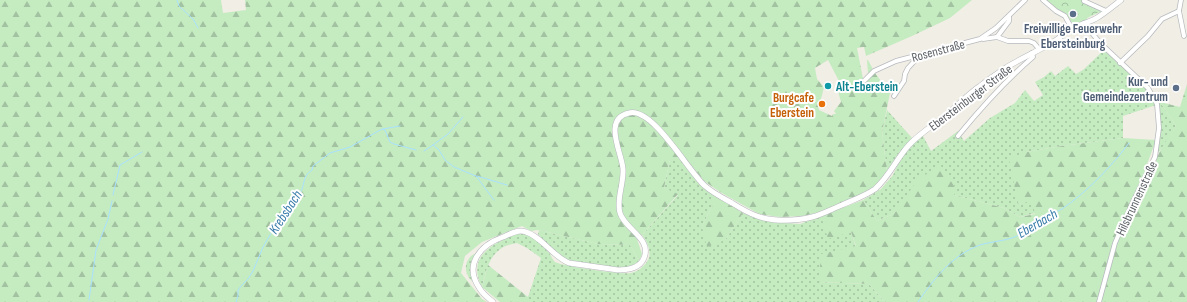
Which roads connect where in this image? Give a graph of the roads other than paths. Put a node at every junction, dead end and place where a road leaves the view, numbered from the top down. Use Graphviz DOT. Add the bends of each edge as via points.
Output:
graph roads {
  1 [pos="1025,0"];
  2 [pos="1043,0"];
  3 [pos="1121,0"];
  4 [pos="1181,0"];
  5 [pos="1084,1"];
  6 [pos="1106,11"];
  7 [pos="1179,11"];
  8 [pos="1009,17"];
  9 [pos="1084,23"];
  10 [pos="1072,29"];
  11 [pos="997,36"];
  12 [pos="1184,36"];
  13 [pos="980,39"];
  14 [pos="1039,49"];
  15 [pos="1032,53"];
  16 [pos="922,54"];
  17 [pos="1120,63"];
  18 [pos="865,80"];
  19 [pos="894,96"];
  20 [pos="958,136"];
  21 [pos="493,302"];
  22 [pos="1099,302"];
  1 -- 8 [label="street, Rosenstraße"];
  2 -- 10 [label="street" via="1065,16"];
  3 -- 6 [label="street, Ebersteinburger Straße"];
  4 -- 7 [label="street"];
  5 -- 6 [label="street"];
  6 -- 9 [label="street, Ebersteinburger Straße"];
  7 -- 12 [label="street"];
  7 -- 17 [label="street" via="1162,19"];
  8 -- 11 [label="street, Rosenstraße" via="1009,21"];
  8 -- 13 [label="street, Rosenstraße"];
  9 -- 10 [label="street, Ebersteinburger Straße"];
  9 -- 17 [label="street, Hilsbrunnenstraße"];
  10 -- 14 [label="street, Ebersteinburger Straße"];
  11 -- 13 [label="street"];
  11 -- 14 [label="street" via="1008,41 1029,41"];
  13 -- 16 [label="street, Rosenstraße"];
  14 -- 15 [label="street, Ebersteinburger Straße"];
  15 -- 20 [label="street" via="1033,57 979,110"];
  15 -- 21 [label="street, Ebersteinburger Straße" via="1006,68 968,96 910,143 874,190 822,213 801,219 757,217 706,187 648,119 638,113 628,113 618,119 614,131 623,170 619,209 623,220 643,242 645,253 641,263 633,269 626,270 568,263 556,256 532,234 515,232 486,245 474,263 477,284"];
  16 -- 18 [label="street, Rosenstraße" via="896,61 874,71"];
  16 -- 19 [label="street" via="908,68 904,81"];
  17 -- 22 [label="street, Hilsbrunnenstraße" via="1151,93 1157,104 1159,128 1155,157 1115,243"];
}
